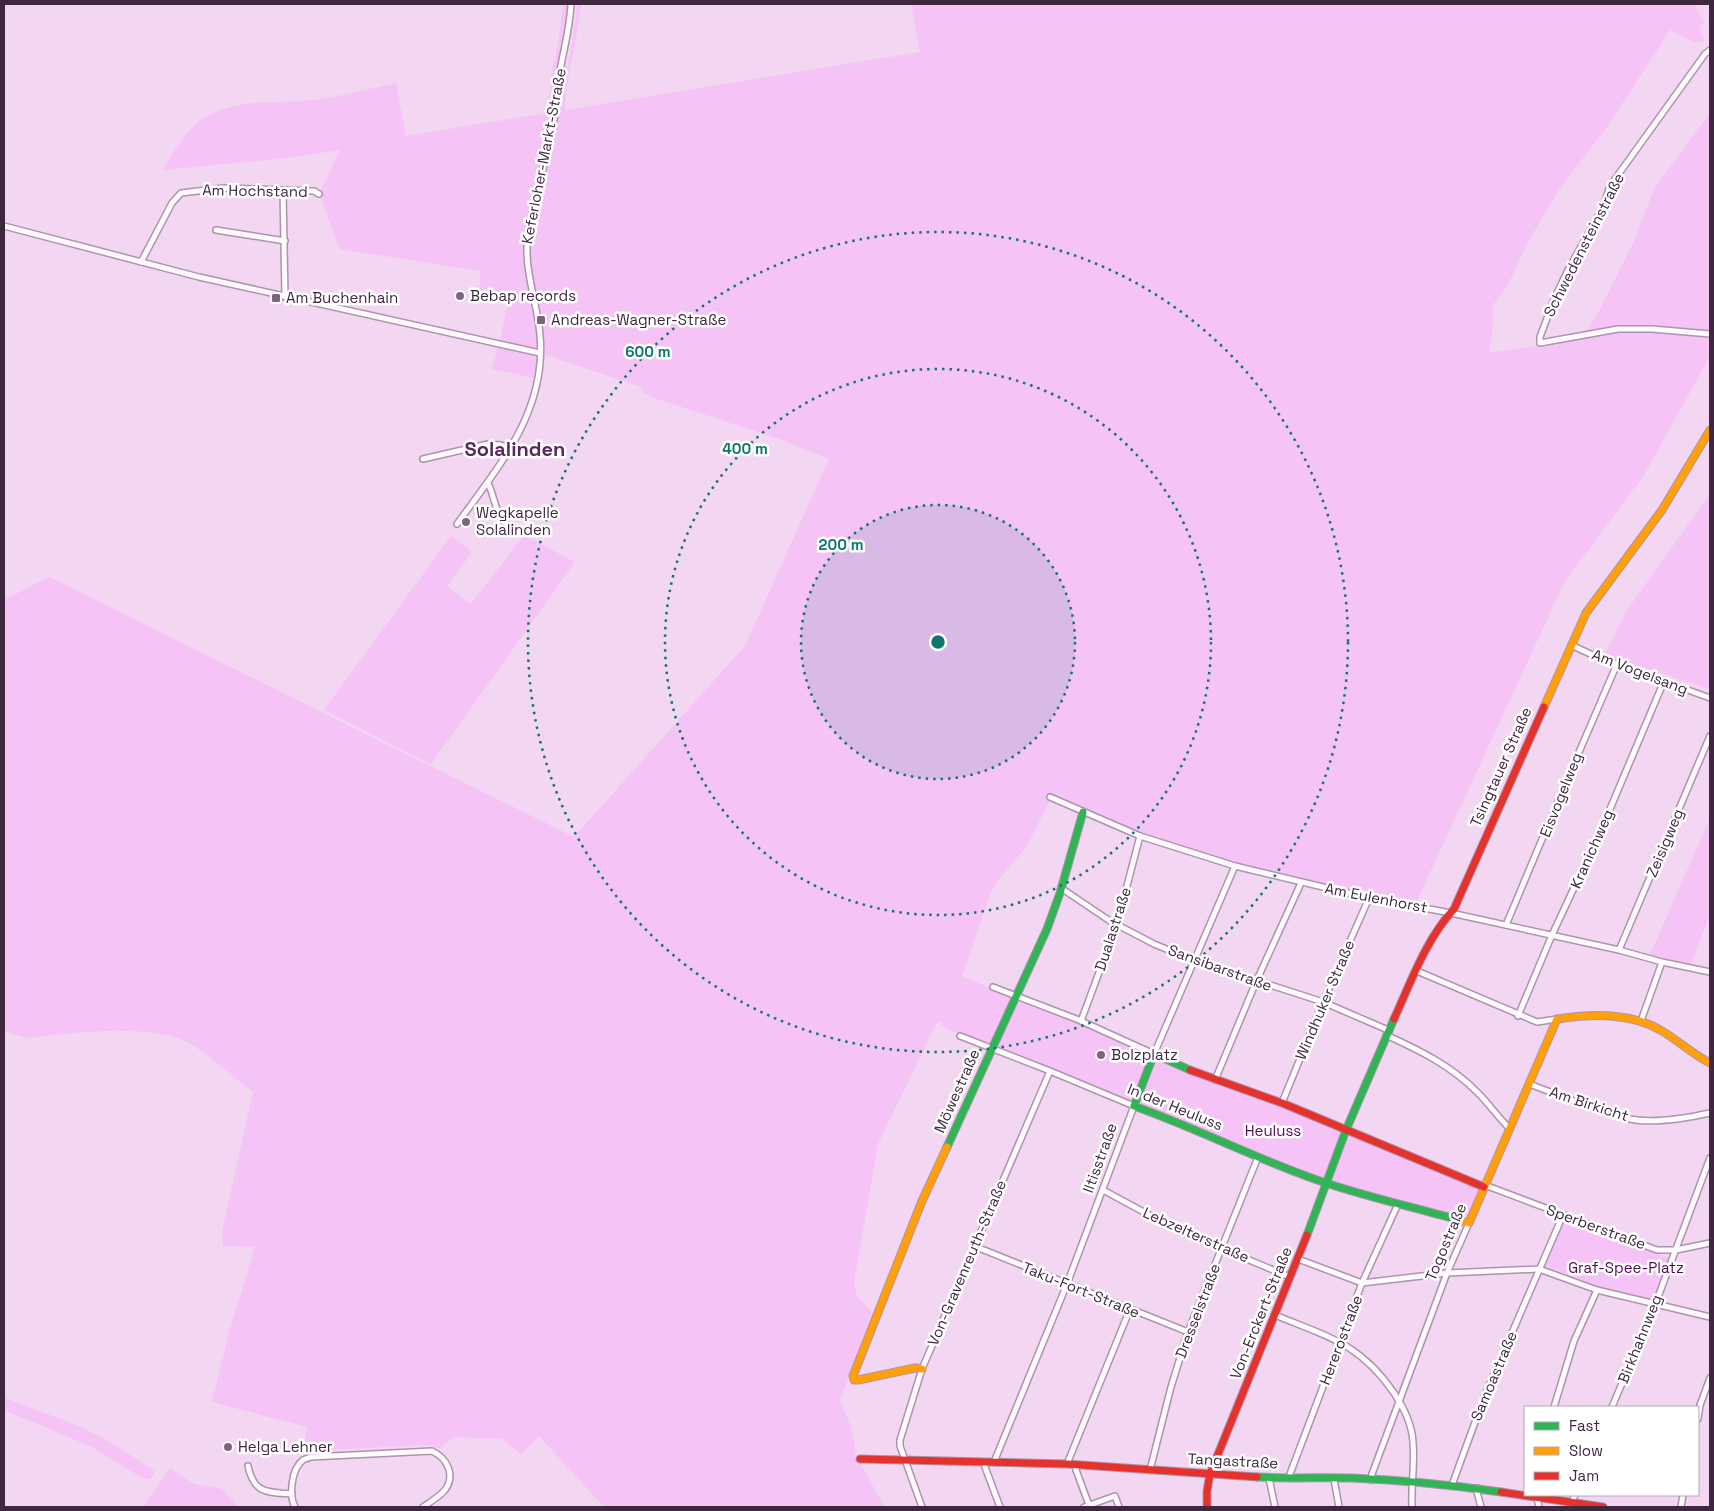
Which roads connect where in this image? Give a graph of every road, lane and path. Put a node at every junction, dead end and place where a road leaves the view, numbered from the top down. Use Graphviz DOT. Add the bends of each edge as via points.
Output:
graph roads {
  1 [pos="571,4"];
  2 [pos="1708,52"];
  3 [pos="283,190"];
  4 [pos="319,194"];
  5 [pos="4,226"];
  6 [pos="216,230"];
  7 [pos="285,242"];
  8 [pos="141,262"];
  9 [pos="285,297"];
  10 [pos="1710,334"];
  11 [pos="540,353"];
  12 [pos="1710,430"];
  13 [pos="511,448"];
  14 [pos="423,459"];
  15 [pos="488,482"];
  16 [pos="457,524"];
  17 [pos="516,530"];
  18 [pos="1571,645"];
  19 [pos="1618,664"];
  20 [pos="1664,681"];
  21 [pos="1710,698"];
  22 [pos="1710,736"];
  23 [pos="1050,797"];
  24 [pos="1083,812"];
  25 [pos="1140,836"];
  26 [pos="1235,866"];
  27 [pos="1301,883"];
  28 [pos="1061,888"];
  29 [pos="1369,898"];
  30 [pos="1451,913"];
  31 [pos="1117,924"];
  32 [pos="1506,925"];
  33 [pos="1552,935"];
  34 [pos="1620,950"];
  35 [pos="1193,960"];
  36 [pos="1662,962"];
  37 [pos="1417,970"];
  38 [pos="1710,972"];
  39 [pos="1256,982"];
  40 [pos="993,987"];
  41 [pos="1016,996"];
  42 [pos="1323,1002"];
  43 [pos="1518,1016"];
  44 [pos="1557,1019"];
  45 [pos="1080,1021"];
  46 [pos="1641,1021"];
  47 [pos="1387,1032"];
  48 [pos="960,1036"];
  49 [pos="992,1048"];
  50 [pos="1154,1054"];
  51 [pos="1710,1063"];
  52 [pos="1050,1071"];
  53 [pos="1215,1080"];
  54 [pos="1529,1084"];
  55 [pos="1282,1103"];
  56 [pos="1134,1106"];
  57 [pos="1710,1113"];
  58 [pos="1509,1128"];
  59 [pos="1346,1130"];
  60 [pos="1258,1157"];
  61 [pos="1710,1158"];
  62 [pos="1326,1183"];
  63 [pos="1484,1187"];
  64 [pos="1103,1190"];
  65 [pos="1398,1204"];
  66 [pos="1563,1215"];
  67 [pos="1469,1223"];
  68 [pos="1710,1243"];
  69 [pos="974,1246"];
  70 [pos="1223,1248"];
  71 [pos="1676,1250"];
  72 [pos="1298,1259"];
  73 [pos="1539,1270"];
  74 [pos="1447,1274"];
  75 [pos="1290,1277"];
  76 [pos="1362,1283"];
  77 [pos="1067,1284"];
  78 [pos="1597,1290"];
  79 [pos="1655,1305"];
  80 [pos="1130,1310"];
  81 [pos="1275,1315"];
  82 [pos="1710,1317"];
  83 [pos="1188,1332"];
  84 [pos="1341,1342"];
  85 [pos="922,1369"];
  86 [pos="1710,1378"];
  87 [pos="1400,1402"];
  88 [pos="1554,1406"];
  89 [pos="1612,1406"];
  90 [pos="1699,1412"];
  91 [pos="860,1459"];
  92 [pos="906,1460"];
  93 [pos="985,1462"];
  94 [pos="994,1462"];
  95 [pos="1067,1464"];
  96 [pos="1076,1465"];
  97 [pos="248,1466"];
  98 [pos="1150,1470"];
  99 [pos="1210,1474"];
  100 [pos="1269,1478"];
  101 [pos="1290,1478"];
  102 [pos="1334,1479"];
  103 [pos="1371,1480"];
  104 [pos="1413,1482"];
  105 [pos="1452,1485"];
  106 [pos="1478,1488"];
  107 [pos="292,1494"];
  108 [pos="1524,1494"];
  109 [pos="1532,1496"];
  110 [pos="1537,1497"];
  111 [pos="1573,1498"];
  112 [pos="1086,1506"];
  113 [pos="1589,1506"];
  114 [pos="296,1507"];
  115 [pos="423,1507"];
  116 [pos="922,1507"];
  117 [pos="1000,1507"];
  118 [pos="1120,1507"];
  119 [pos="1207,1507"];
  120 [pos="1275,1507"];
  121 [pos="1340,1507"];
  122 [pos="1412,1507"];
  123 [pos="1481,1507"];
  124 [pos="1539,1507"];
  125 [pos="1603,1507"];
  1 -- 11 [label="street, Keferloher-Markt-Straße" via="553,127 527,237 526,265 538,320"];
  2 -- 10 [label="street, Schwedensteinstraße" via="1610,186 1553,302 1542,328 1540,343 1618,328"];
  3 -- 4 [label="street, Am Hochstand"];
  3 -- 7 [label="street"];
  3 -- 8 [label="street, Am Hochstand" via="223,188 181,193 172,203"];
  5 -- 8 [label="street"];
  6 -- 7 [label="street"];
  7 -- 9 [label="street"];
  8 -- 9 [label="street"];
  9 -- 11 [label="street"];
  11 -- 13 [label="street, Keferloher-Markt-Straße" via="539,373 530,409"];
  12 -- 18 [label="street, Tsingtauer Straße" via="1662,510 1586,613"];
  13 -- 14 [label="street" via="488,444"];
  13 -- 15 [label="street, Keferloher-Markt-Straße"];
  15 -- 16 [label="street, Keferloher-Markt-Straße"];
  15 -- 17 [label="street" via="500,517"];
  18 -- 19 [label="street, Am Vogelsang"];
  18 -- 30 [label="street, Tsingtauer Straße"];
  19 -- 20 [label="street, Am Vogelsang"];
  19 -- 32 [label="street, Eisvogelweg"];
  20 -- 21 [label="street, Am Vogelsang"];
  20 -- 33 [label="street, Kranichweg" via="1602,828"];
  22 -- 34 [label="street, Zeisigweg"];
  23 -- 24 [label="street, Am Eulenhorst"];
  24 -- 25 [label="street, Am Eulenhorst"];
  24 -- 28 [label="street, Möwestraße"];
  25 -- 26 [label="street, Am Eulenhorst"];
  25 -- 31 [label="street, Dualastraße"];
  26 -- 27 [label="street, Am Eulenhorst"];
  26 -- 35 [label="street, Iltisstraße"];
  27 -- 29 [label="street, Am Eulenhorst"];
  27 -- 39 [label="street"];
  28 -- 31 [label="street, Sansibarstraße"];
  28 -- 41 [label="street, Möwestraße" via="1047,929"];
  29 -- 30 [label="street, Am Eulenhorst"];
  29 -- 42 [label="street, Windhuker Straße"];
  30 -- 32 [label="street, Am Eulenhorst"];
  30 -- 37 [label="street, Tsingtauer Straße" via="1439,928"];
  31 -- 35 [label="street, Sansibarstraße"];
  31 -- 45 [label="street, Dualastraße"];
  32 -- 33 [label="street, Am Eulenhorst"];
  33 -- 34 [label="street, Am Eulenhorst"];
  33 -- 43 [label="street, Kranichweg"];
  34 -- 36 [label="street, Am Eulenhorst"];
  35 -- 39 [label="street, Sansibarstraße"];
  35 -- 50 [label="street, Iltisstraße"];
  36 -- 38 [label="street, Am Eulenhorst"];
  36 -- 46 [label="street"];
  37 -- 43 [label="street"];
  37 -- 47 [label="street, Tsingtauer Straße"];
  39 -- 42 [label="street, Sansibarstraße"];
  39 -- 53 [label="street"];
  40 -- 41 [label="street"];
  41 -- 45 [label="street"];
  41 -- 49 [label="street, Möwestraße"];
  42 -- 47 [label="street, Sansibarstraße"];
  42 -- 55 [label="street, Windhuker Straße"];
  43 -- 44 [label="street" via="1537,1022"];
  44 -- 46 [label="street" via="1601,1016"];
  44 -- 54 [label="street, Togostraße"];
  45 -- 50 [label="street"];
  46 -- 51 [label="street"];
  47 -- 58 [label="street, Sansibarstraße" via="1457,1074"];
  47 -- 59 [label="street, Tsingtauer Straße"];
  48 -- 49 [label="street, In der Heuluss"];
  49 -- 52 [label="street, In der Heuluss"];
  49 -- 85 [label="street, Möwestraße" via="922,1201 854,1371 854,1380"];
  50 -- 53 [label="street"];
  50 -- 56 [label="street, Iltisstraße"];
  52 -- 56 [label="street, In der Heuluss"];
  52 -- 69 [label="street, Von-Gravenreuth-Straße"];
  53 -- 55 [label="street"];
  54 -- 57 [label="street, Am Birkicht" via="1631,1119"];
  54 -- 58 [label="street, Togostraße"];
  55 -- 59 [label="street"];
  56 -- 60 [label="street, In der Heuluss"];
  56 -- 64 [label="street, Iltisstraße"];
  58 -- 63 [label="street, Togostraße"];
  59 -- 62 [label="street, Von-Erckert-Straße"];
  59 -- 63 [label="street"];
  60 -- 62 [label="street, In der Heuluss"];
  60 -- 70 [label="street, Dresselstraße"];
  61 -- 71 [label="street, Birkhahnweg"];
  62 -- 65 [label="street, In der Heuluss"];
  62 -- 72 [label="street, Von-Erckert-Straße"];
  63 -- 66 [label="street, Sperberstraße"];
  63 -- 67 [label="street, Togostraße"];
  64 -- 70 [label="street, Lebzelterstraße" via="1177,1230"];
  64 -- 77 [label="street, Iltisstraße"];
  65 -- 67 [label="street, In der Heuluss"];
  65 -- 76 [label="street, Hererostraße"];
  66 -- 71 [label="street, Sperberstraße" via="1657,1250"];
  66 -- 73 [label="street"];
  67 -- 74 [label="street, Togostraße"];
  68 -- 71 [label="street, Sperberstraße"];
  69 -- 77 [label="street, Taku-Fort-Straße"];
  69 -- 85 [label="street, Von-Gravenreuth-Straße"];
  70 -- 75 [label="street, Lebzelterstraße"];
  70 -- 83 [label="street, Dresselstraße"];
  71 -- 79 [label="street, Birkhahnweg"];
  72 -- 75 [label="street, Von-Erckert-Straße"];
  72 -- 76 [label="street"];
  73 -- 74 [label="street"];
  73 -- 78 [label="street"];
  73 -- 105 [label="street, Samoastraße" via="1485,1395"];
  74 -- 76 [label="street"];
  74 -- 87 [label="street, Togostraße"];
  75 -- 81 [label="street, Von-Erckert-Straße"];
  76 -- 84 [label="street, Hererostraße"];
  77 -- 80 [label="street, Taku-Fort-Straße"];
  77 -- 94 [label="street, Iltisstraße"];
  78 -- 79 [label="street"];
  78 -- 88 [label="street" via="1574,1341"];
  79 -- 82 [label="street"];
  79 -- 89 [label="street, Birkhahnweg"];
  80 -- 83 [label="street, Taku-Fort-Straße"];
  80 -- 95 [label="street"];
  81 -- 84 [label="street"];
  81 -- 99 [label="street, Von-Erckert-Straße"];
  83 -- 98 [label="street, Dresselstraße"];
  84 -- 87 [label="street" via="1372,1365"];
  84 -- 101 [label="street, Hererostraße"];
  85 -- 92 [label="street, Von-Gravenreuth-Straße" via="900,1440"];
  86 -- 90 [label="street"];
  87 -- 103 [label="street, Togostraße"];
  87 -- 104 [label="street" via="1410,1424 1413,1441"];
  91 -- 92 [label="street, Tangastraße"];
  92 -- 93 [label="street, Tangastraße"];
  92 -- 116 [label="street, Von-Gravenreuth-Straße"];
  93 -- 94 [label="street, Tangastraße"];
  93 -- 117 [label="street"];
  94 -- 95 [label="street, Tangastraße"];
  95 -- 96 [label="street, Tangastraße"];
  96 -- 98 [label="street, Tangastraße"];
  96 -- 112 [label="street"];
  97 -- 107 [label="street" via="253,1482 259,1488"];
  98 -- 99 [label="street, Tangastraße"];
  99 -- 100 [label="street, Tangastraße"];
  99 -- 119 [label="street, Von-Erckert-Straße"];
  100 -- 101 [label="street, Tangastraße"];
  100 -- 120 [label="street"];
  101 -- 102 [label="street, Tangastraße"];
  102 -- 103 [label="street, Tangastraße"];
  102 -- 121 [label="street"];
  103 -- 104 [label="street, Tangastraße"];
  104 -- 105 [label="street, Tangastraße"];
  104 -- 122 [label="street"];
  105 -- 106 [label="street, Tangastraße"];
  106 -- 108 [label="street, Tangastraße"];
  106 -- 123 [label="street"];
  107 -- 114 [label="street"];
  107 -- 115 [label="street" via="298,1466 311,1457 432,1451 447,1463 449,1481 442,1493"];
  109 -- 110 [label="street, Tangastraße"];
  110 -- 111 [label="street, Tangastraße"];
  110 -- 124 [label="street"];
  111 -- 113 [label="street, Tangastraße"];
  112 -- 118 [label="street" via="1115,1496"];
  113 -- 125 [label="street, Tangastraße"];
}
